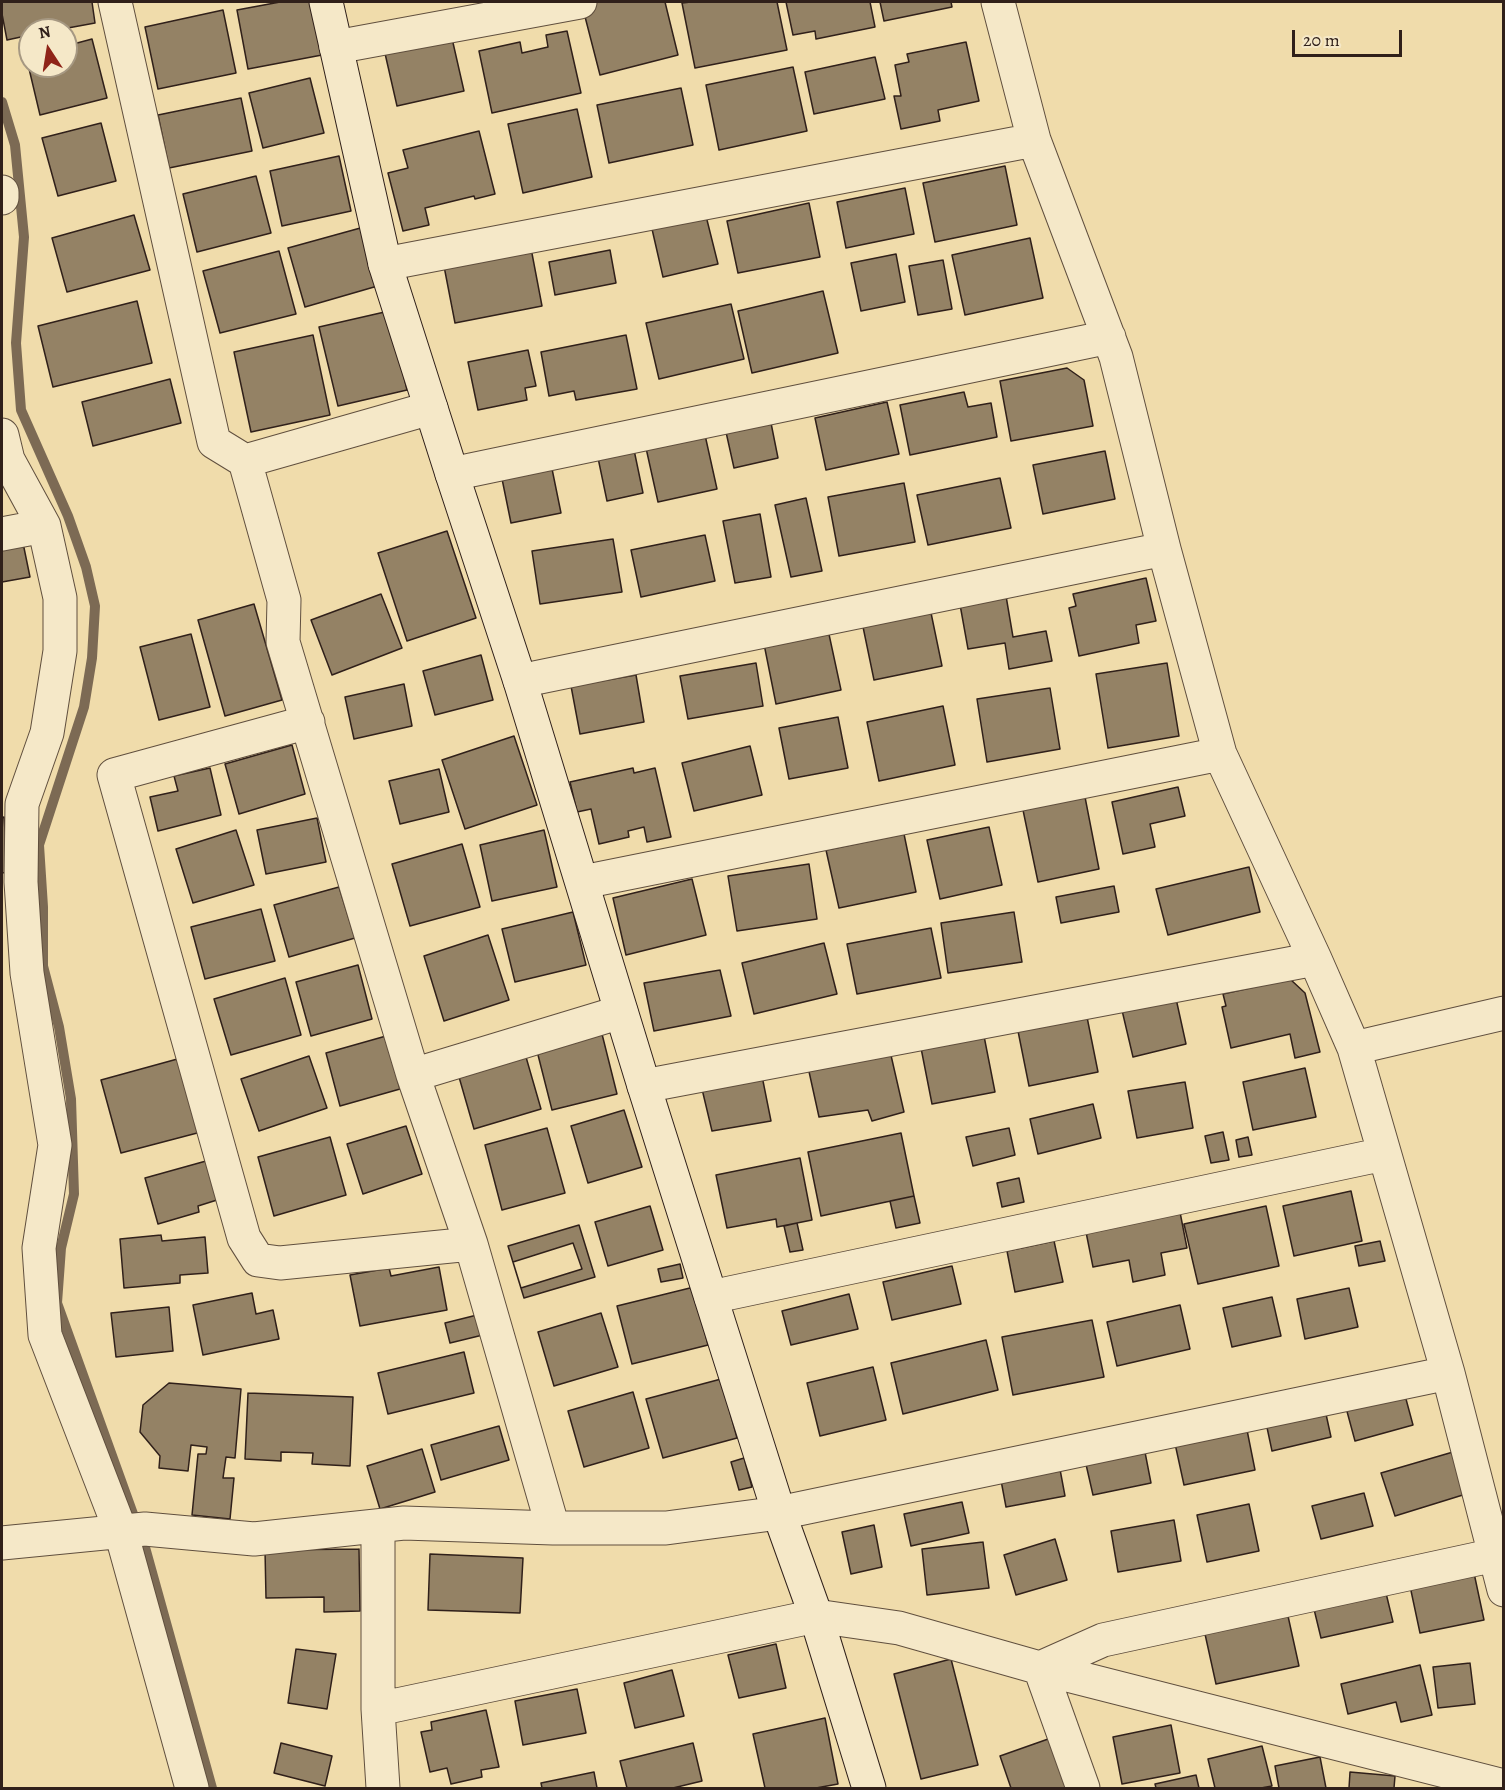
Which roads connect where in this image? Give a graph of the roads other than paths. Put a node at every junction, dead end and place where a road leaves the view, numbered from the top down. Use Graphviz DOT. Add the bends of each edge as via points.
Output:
graph roads {
  1 [pos="115,2"];
  2 [pos="326,2"];
  3 [pos="580,2"];
  4 [pos="998,2"];
  5 [pos="336,47"];
  6 [pos="1034,140"];
  7 [pos="2,192"];
  8 [pos="2,198"];
  9 [pos="385,264"];
  10 [pos="1109,337"];
  11 [pos="430,408"];
  12 [pos="2,435"];
  13 [pos="245,461"];
  14 [pos="452,474"];
  15 [pos="44,526"];
  16 [pos="2,534"];
  17 [pos="1164,549"];
  18 [pos="520,681"];
  19 [pos="308,722"];
  20 [pos="1220,754"];
  21 [pos="583,882"];
  22 [pos="1315,959"];
  23 [pos="621,1012"];
  24 [pos="1503,1013"];
  25 [pos="1354,1048"];
  26 [pos="413,1075"];
  27 [pos="644,1086"];
  28 [pos="1384,1154"];
  29 [pos="471,1244"];
  30 [pos="711,1297"];
  31 [pos="1448,1373"];
  32 [pos="779,1513"];
  33 [pos="378,1527"];
  34 [pos="553,1528"];
  35 [pos="121,1532"];
  36 [pos="2,1543"];
  37 [pos="1495,1555"];
  38 [pos="1503,1590"];
  39 [pos="816,1616"];
  40 [pos="1040,1668"];
  41 [pos="378,1709"];
  42 [pos="1503,1786"];
  43 [pos="192,1788"];
  44 [pos="383,1788"];
  45 [pos="869,1788"];
  46 [pos="1083,1788"];
  1 -- 13 [label="street" via="214,442"];
  2 -- 5 [label="street"];
  3 -- 5 [label="street"];
  4 -- 6 [label="street"];
  5 -- 9 [label="street"];
  6 -- 9 [label="street"];
  6 -- 10 [label="street"];
  7 -- 8 [label="street"];
  9 -- 11 [label="street"];
  10 -- 14 [label="street"];
  10 -- 17 [label="street"];
  11 -- 13 [label="street"];
  11 -- 14 [label="street"];
  12 -- 15 [label="street" via="8,460"];
  13 -- 19 [label="street" via="284,600 283,642"];
  14 -- 18 [label="street"];
  15 -- 16 [label="street"];
  15 -- 35 [label="street" via="60,598 60,651 47,733 22,804 21,882 27,973 55,1144 39,1248 45,1335"];
  17 -- 18 [label="street"];
  17 -- 20 [label="street"];
  18 -- 21 [label="street"];
  19 -- 26 [label="street"];
  19 -- 29 [label="street" via="114,775 244,1238 258,1260 280,1263"];
  20 -- 21 [label="street"];
  20 -- 22 [label="street"];
  21 -- 23 [label="street"];
  22 -- 25 [label="street"];
  22 -- 27 [label="street"];
  23 -- 26 [label="street"];
  23 -- 27 [label="street"];
  24 -- 25 [label="street"];
  25 -- 28 [label="street"];
  26 -- 29 [label="street"];
  27 -- 30 [label="street"];
  28 -- 30 [label="street"];
  28 -- 31 [label="street"];
  29 -- 34 [label="street"];
  30 -- 32 [label="street"];
  31 -- 32 [label="street"];
  31 -- 37 [label="street"];
  32 -- 34 [label="street" via="666,1528"];
  32 -- 39 [label="street"];
  33 -- 34 [label="street" via="404,1524"];
  33 -- 35 [label="street" via="254,1539 167,1530"];
  33 -- 41 [label="street"];
  35 -- 36 [label="street"];
  35 -- 43 [label="street"];
  37 -- 38 [label="street"];
  37 -- 40 [label="street" via="1103,1640"];
  39 -- 40 [label="street" via="899,1628"];
  39 -- 41 [label="street"];
  39 -- 45 [label="street"];
  40 -- 42 [label="street"];
  40 -- 46 [label="street"];
  41 -- 44 [label="street"];
}
